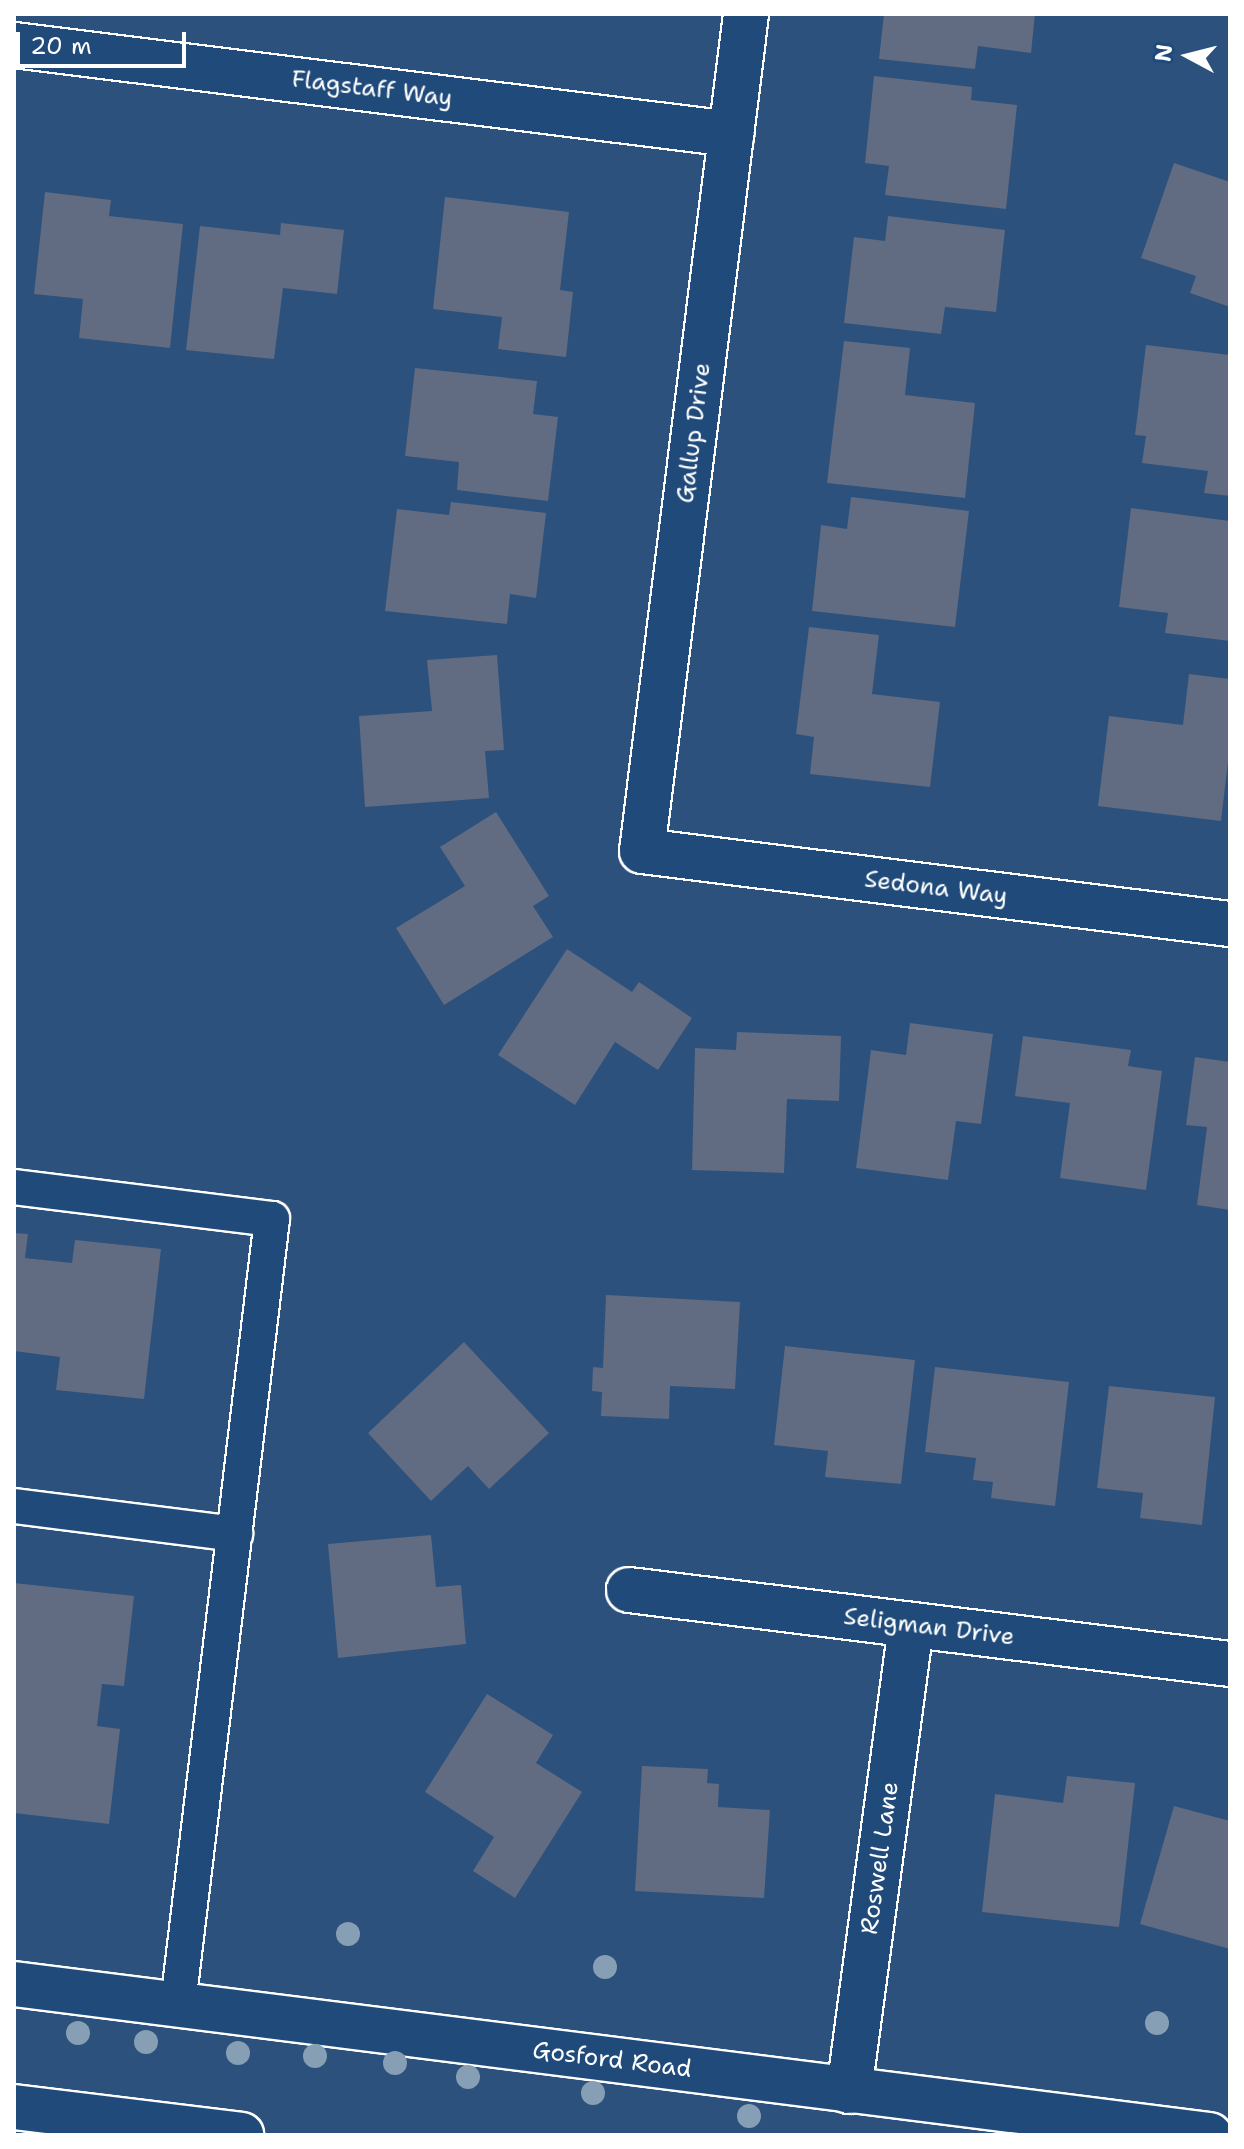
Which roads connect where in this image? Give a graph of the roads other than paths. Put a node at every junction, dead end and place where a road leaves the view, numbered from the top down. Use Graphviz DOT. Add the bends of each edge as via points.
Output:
graph roads {
  1 [pos="746,14"];
  2 [pos="14,45"];
  3 [pos="731,134"];
  4 [pos="642,851"];
  5 [pos="1230,924"];
  6 [pos="14,1187"];
  7 [pos="14,1506"];
  8 [pos="235,1534"];
  9 [pos="629,1590"];
  10 [pos="911,1625"];
  11 [pos="1230,1664"];
  12 [pos="14,1984"];
  13 [pos="178,2004"];
  14 [pos="849,2091"];
  15 [pos="14,2107"];
  16 [pos="241,2135"];
  17 [pos="1209,2135"];
  1 -- 3 [label="street, Gallup Drive"];
  2 -- 3 [label="street, Flagstaff Way"];
  3 -- 4 [label="street, Gallup Drive"];
  4 -- 5 [label="street, Sedona Way"];
  6 -- 8 [label="lane" via="272,1219"];
  7 -- 8 [label="lane"];
  8 -- 13 [label="lane"];
  9 -- 10 [label="street, Seligman Drive"];
  10 -- 11 [label="street, Seligman Drive"];
  10 -- 14 [label="street, Roswell Lane"];
  12 -- 13 [label="street, Gosford Road"];
  13 -- 14 [label="street, Gosford Road"];
  14 -- 17 [label="street, Gosford Road"];
  15 -- 16 [label="street"];
}
